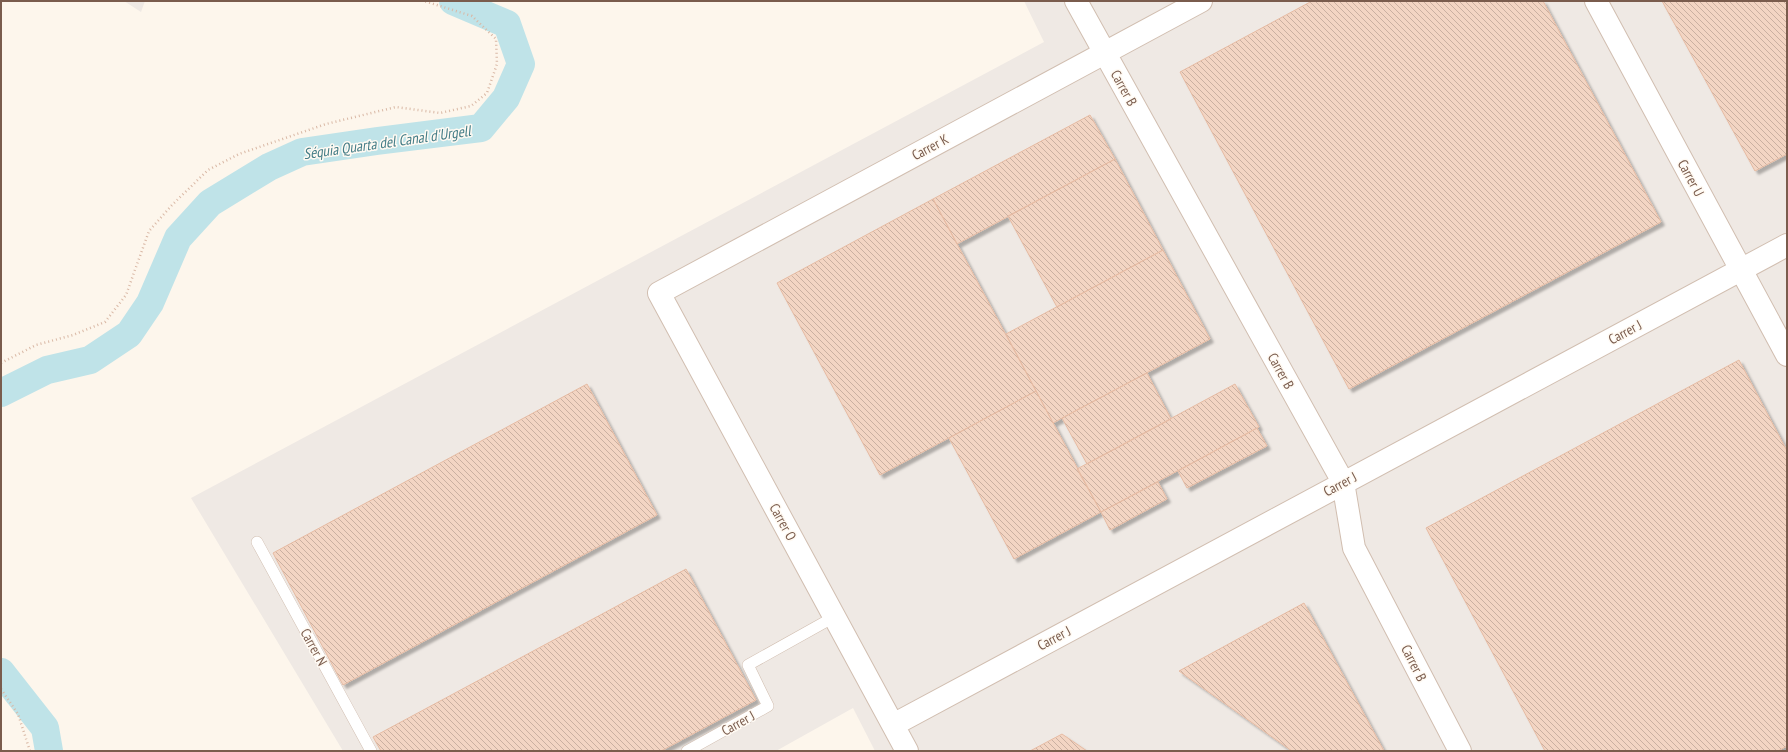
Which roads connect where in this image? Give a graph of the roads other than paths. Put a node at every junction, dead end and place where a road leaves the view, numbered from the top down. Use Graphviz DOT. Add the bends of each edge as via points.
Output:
graph roads {
  1 [pos="1076,1"];
  2 [pos="1200,1"];
  3 [pos="1596,1"];
  4 [pos="1104,53"];
  5 [pos="1787,245"];
  6 [pos="1741,270"];
  7 [pos="659,293"];
  8 [pos="1787,355"];
  9 [pos="1343,482"];
  10 [pos="257,542"];
  11 [pos="834,617"];
  12 [pos="893,725"];
  13 [pos="371,751"];
  14 [pos="687,751"];
  15 [pos="907,751"];
  16 [pos="1460,751"];
  1 -- 4 [label="street, Carrer B"];
  2 -- 4 [label="street, Carrer K"];
  3 -- 6 [label="street, Carrer U"];
  4 -- 7 [label="street, Carrer K"];
  4 -- 9 [label="street, Carrer B"];
  5 -- 6 [label="street, Carrer J"];
  6 -- 8 [label="street, Carrer U"];
  6 -- 9 [label="street, Carrer J"];
  7 -- 11 [label="street, Carrer O"];
  9 -- 12 [label="street, Carrer J"];
  9 -- 16 [label="street, Carrer B" via="1354,548"];
  10 -- 13 [label="lane, Carrer N"];
  11 -- 12 [label="street, Carrer O"];
  11 -- 14 [label="lane, Carrer J" via="748,665 768,706"];
  12 -- 15 [label="street, Carrer O"];
}
